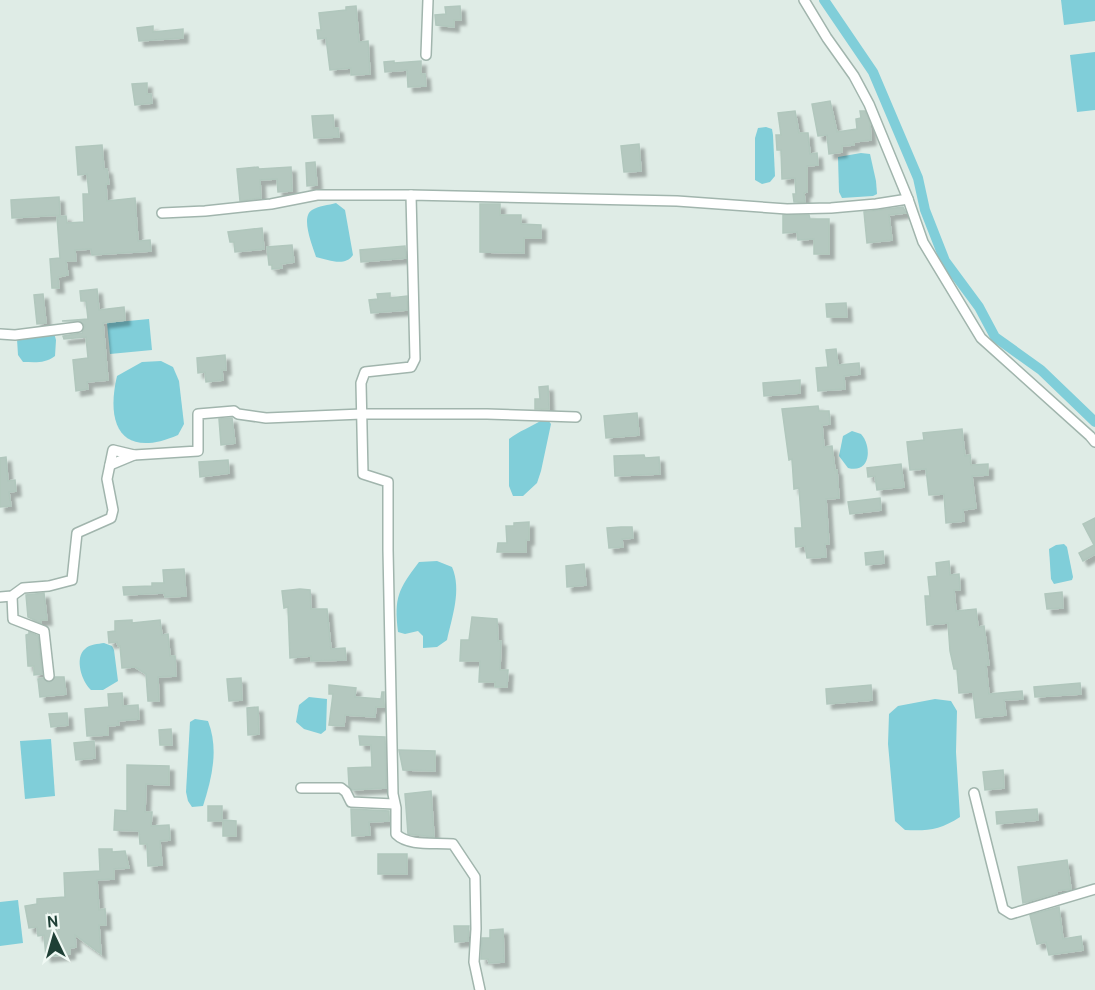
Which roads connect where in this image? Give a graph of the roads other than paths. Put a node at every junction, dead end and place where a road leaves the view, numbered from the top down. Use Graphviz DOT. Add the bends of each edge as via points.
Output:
graph roads {
  1 [pos="428,0"];
  2 [pos="804,0"];
  3 [pos="426,55"];
  4 [pos="411,195"];
  5 [pos="908,199"];
  6 [pos="162,213"];
  7 [pos="78,327"];
  8 [pos="0,334"];
  9 [pos="362,414"];
  10 [pos="576,417"];
  11 [pos="1095,442"];
  12 [pos="12,596"];
  13 [pos="0,597"];
  14 [pos="49,676"];
  15 [pos="301,788"];
  16 [pos="974,794"];
  17 [pos="394,804"];
  18 [pos="1095,889"];
  19 [pos="480,990"];
  1 -- 3 [label="street"];
  2 -- 5 [label="street" via="869,104"];
  4 -- 5 [label="street" via="677,201 787,209"];
  4 -- 6 [label="street" via="317,195 260,205"];
  4 -- 9 [label="street" via="415,359 411,367 365,372 361,383"];
  5 -- 11 [label="street" via="923,242 981,339"];
  7 -- 8 [label="street"];
  9 -- 10 [label="street"];
  9 -- 12 [label="street" via="266,418 234,411 198,414 198,451 134,455 113,450 107,479 111,518 77,533 72,580 23,588"];
  9 -- 17 [label="street" via="363,474 388,482"];
  12 -- 13 [label="street"];
  12 -- 14 [label="street" via="14,618 44,631"];
  15 -- 17 [label="street" via="341,788 351,802"];
  16 -- 18 [label="street" via="1003,909 1011,915"];
  17 -- 19 [label="street" via="396,834 412,842 453,844 475,877 474,962"];
}
